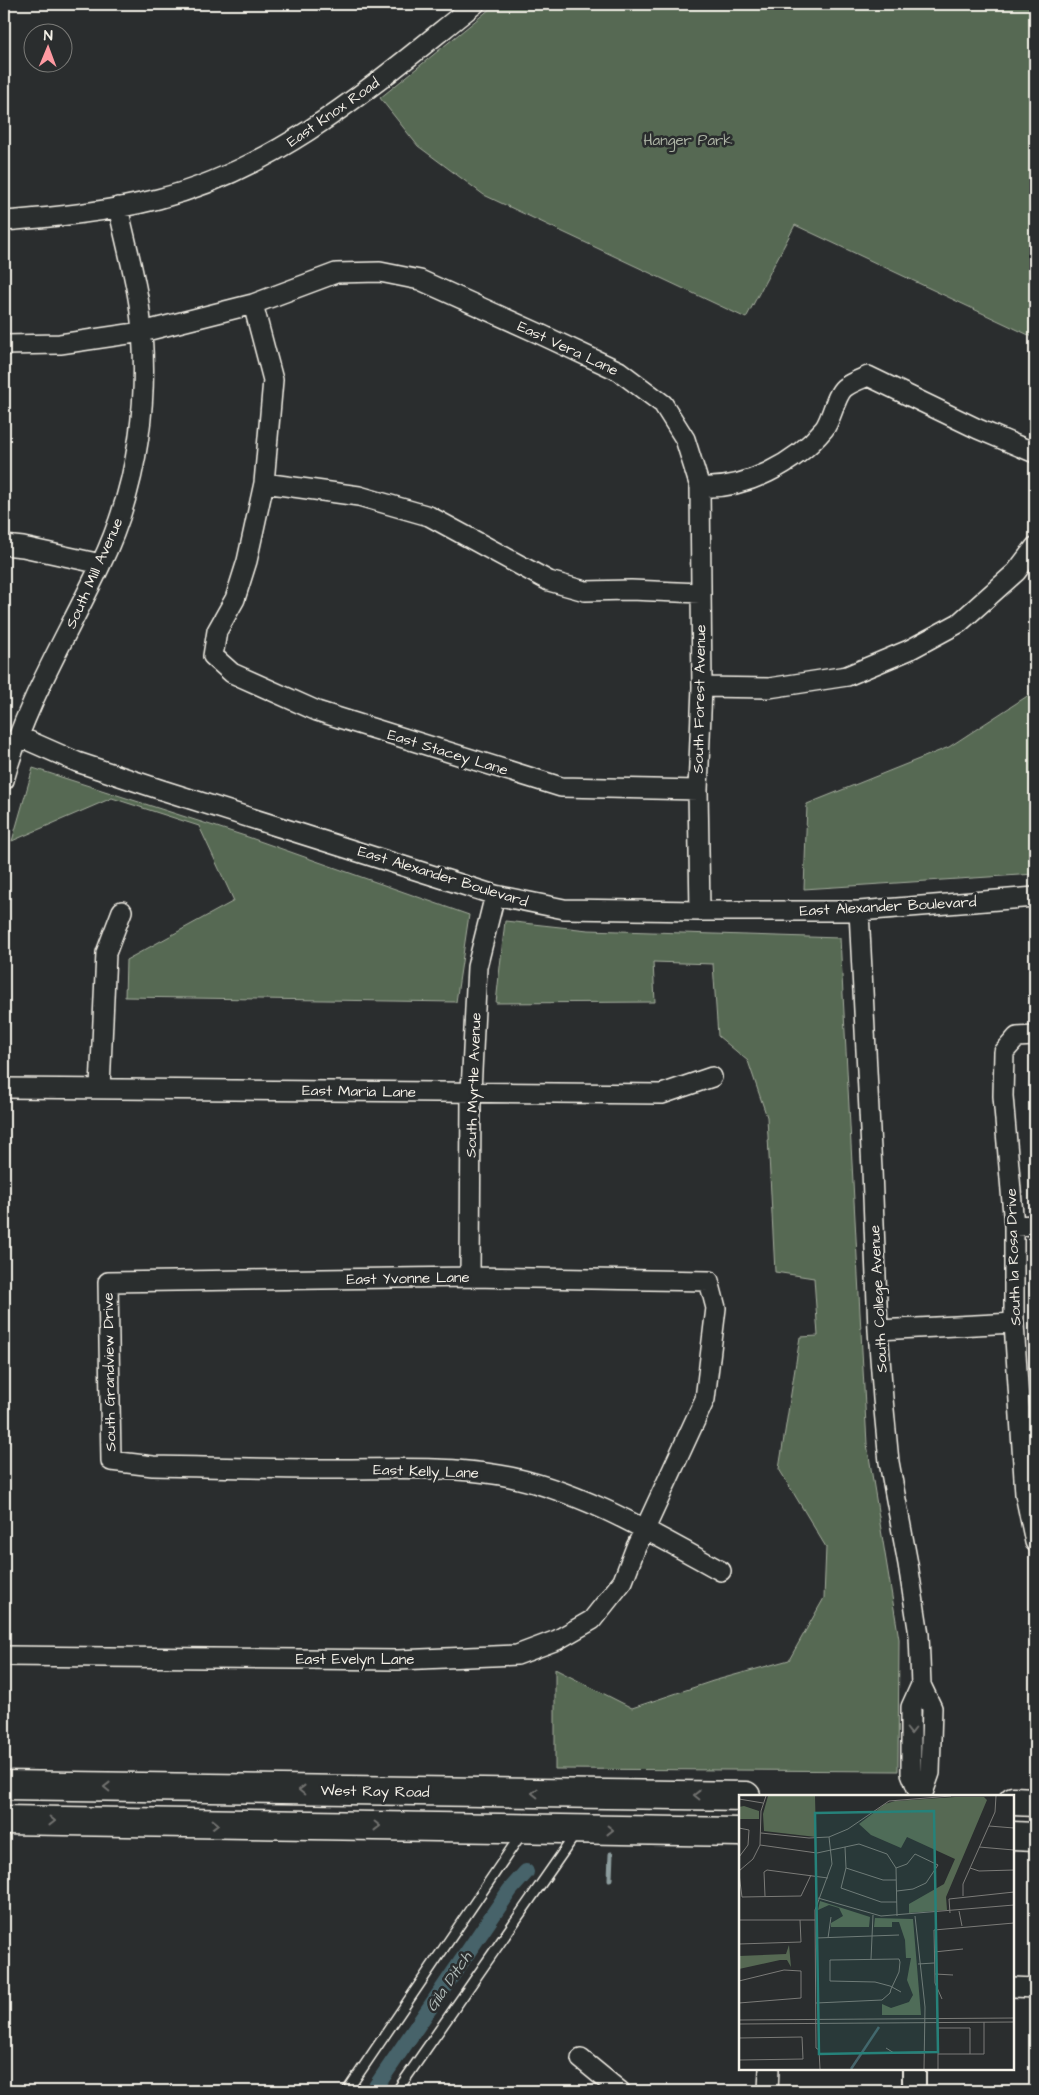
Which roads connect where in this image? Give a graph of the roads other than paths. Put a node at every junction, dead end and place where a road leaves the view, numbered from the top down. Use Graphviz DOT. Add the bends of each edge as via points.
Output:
graph roads {
  1 [pos="475,4"];
  2 [pos="118,208"];
  3 [pos="4,221"];
  4 [pos="253,304"];
  5 [pos="142,332"];
  6 [pos="4,345"];
  7 [pos="1035,453"];
  8 [pos="264,483"];
  9 [pos="700,487"];
  10 [pos="4,545"];
  11 [pos="1035,546"];
  12 [pos="102,564"];
  13 [pos="700,593"];
  14 [pos="702,687"];
  15 [pos="18,736"];
  16 [pos="4,780"];
  17 [pos="698,790"];
  18 [pos="495,895"];
  19 [pos="1035,897"];
  20 [pos="858,910"];
  21 [pos="122,911"];
  22 [pos="700,912"];
  23 [pos="1026,1037"];
  24 [pos="712,1077"];
  25 [pos="4,1088"];
  26 [pos="100,1088"];
  27 [pos="471,1092"];
  28 [pos="1035,1225"];
  29 [pos="1014,1226"];
  30 [pos="470,1277"];
  31 [pos="108,1282"];
  32 [pos="1014,1323"];
  33 [pos="878,1330"];
  34 [pos="1028,1420"];
  35 [pos="111,1461"];
  36 [pos="645,1530"];
  37 [pos="1035,1542"];
  38 [pos="721,1571"];
  39 [pos="4,1656"];
  40 [pos="4,1785"];
  41 [pos="921,1795"];
  42 [pos="739,1796"];
  43 [pos="1014,1801"];
  44 [pos="1035,1802"];
  45 [pos="4,1820"];
  46 [pos="525,1828"];
  47 [pos="578,1830"];
  48 [pos="739,1832"];
  49 [pos="1014,1836"];
  50 [pos="1035,1837"];
  51 [pos="1014,1987"];
  52 [pos="1035,1988"];
  53 [pos="581,2059"];
  54 [pos="769,2070"];
  55 [pos="914,2070"];
  56 [pos="347,2091"];
  57 [pos="397,2091"];
  58 [pos="620,2091"];
  59 [pos="768,2091"];
  60 [pos="914,2091"];
  1 -- 2 [label="street, East Knox Road" via="326,121 286,146 203,184"];
  2 -- 3 [label="street, East Knox Road"];
  2 -- 5 [label="street, South Mill Avenue"];
  4 -- 5 [label="street, East Vera Lane"];
  4 -- 8 [label="street" via="273,380"];
  4 -- 9 [label="street, East Vera Lane" via="336,273 380,272 420,280 619,371 663,404 685,439"];
  5 -- 6 [label="street, East Vera Lane" via="60,344"];
  5 -- 12 [label="street, South Mill Avenue" via="144,392 138,446 124,506"];
  7 -- 9 [label="street" via="868,376 843,388 825,428 794,456 751,480 712,488"];
  8 -- 13 [label="street" via="359,496 429,516 549,582 585,591"];
  8 -- 17 [label="street, East Stacey Lane" via="235,599 217,631 213,656 232,673 317,711 561,787"];
  9 -- 13 [label="street, South Forest Avenue"];
  10 -- 12 [label="street"];
  11 -- 14 [label="street" via="1016,572 959,623 900,654 847,676 769,688"];
  12 -- 15 [label="street, South Mill Avenue"];
  13 -- 14 [label="street, South Forest Avenue"];
  14 -- 17 [label="street, South Forest Avenue"];
  15 -- 16 [label="street, South Mill Avenue"];
  15 -- 18 [label="street, East Alexander Boulevard" via="77,762"];
  17 -- 22 [label="street, South Forest Avenue"];
  18 -- 22 [label="street, East Alexander Boulevard" via="564,909"];
  18 -- 27 [label="street, South Myrtle Avenue" via="477,967"];
  19 -- 20 [label="street, East Alexander Boulevard"];
  20 -- 22 [label="street, East Alexander Boulevard"];
  20 -- 33 [label="street, South College Avenue"];
  21 -- 26 [label="street" via="106,953"];
  23 -- 29 [label="street, South la Rosa Drive" via="1004,1052 1003,1096"];
  24 -- 27 [label="street, East Maria Lane" via="662,1094"];
  25 -- 26 [label="street, East Maria Lane"];
  26 -- 27 [label="street, East Maria Lane"];
  27 -- 30 [label="street, South Myrtle Avenue"];
  28 -- 29 [label="street"];
  29 -- 32 [label="street, South la Rosa Drive"];
  30 -- 31 [label="street, East Yvonne Lane"];
  30 -- 36 [label="street, East Yvonne Lane" via="709,1281 716,1308 705,1399"];
  31 -- 35 [label="street, South Grandview Drive"];
  32 -- 33 [label="street"];
  32 -- 34 [label="street, South la Rosa Drive"];
  33 -- 41 [label="street, South College Avenue" via="890,1462 919,1635 921,1685 911,1707 910,1773"];
  34 -- 37 [label="street, South la Rosa Drive" via="1025,1494"];
  35 -- 36 [label="street, East Kelly Lane" via="162,1466 442,1469 501,1476 560,1492"];
  36 -- 38 [label="street, East Kelly Lane"];
  36 -- 39 [label="street, East Evelyn Lane" via="623,1581 592,1620 557,1640 517,1655 398,1660"];
  42 -- 40 [label="main road, West Ray Road, one-way"];
  43 -- 44 [label="main road"];
  45 -- 46 [label="main road, one-way"];
  46 -- 47 [label="main road"];
  46 -- 56 [label="lane"];
  47 -- 48 [label="main road, one-way"];
  47 -- 57 [label="lane"];
  49 -- 50 [label="main road"];
  51 -- 52 [label="street"];
  53 -- 58 [label="street"];
  54 -- 59 [label="street"];
  55 -- 60 [label="street"];
}
